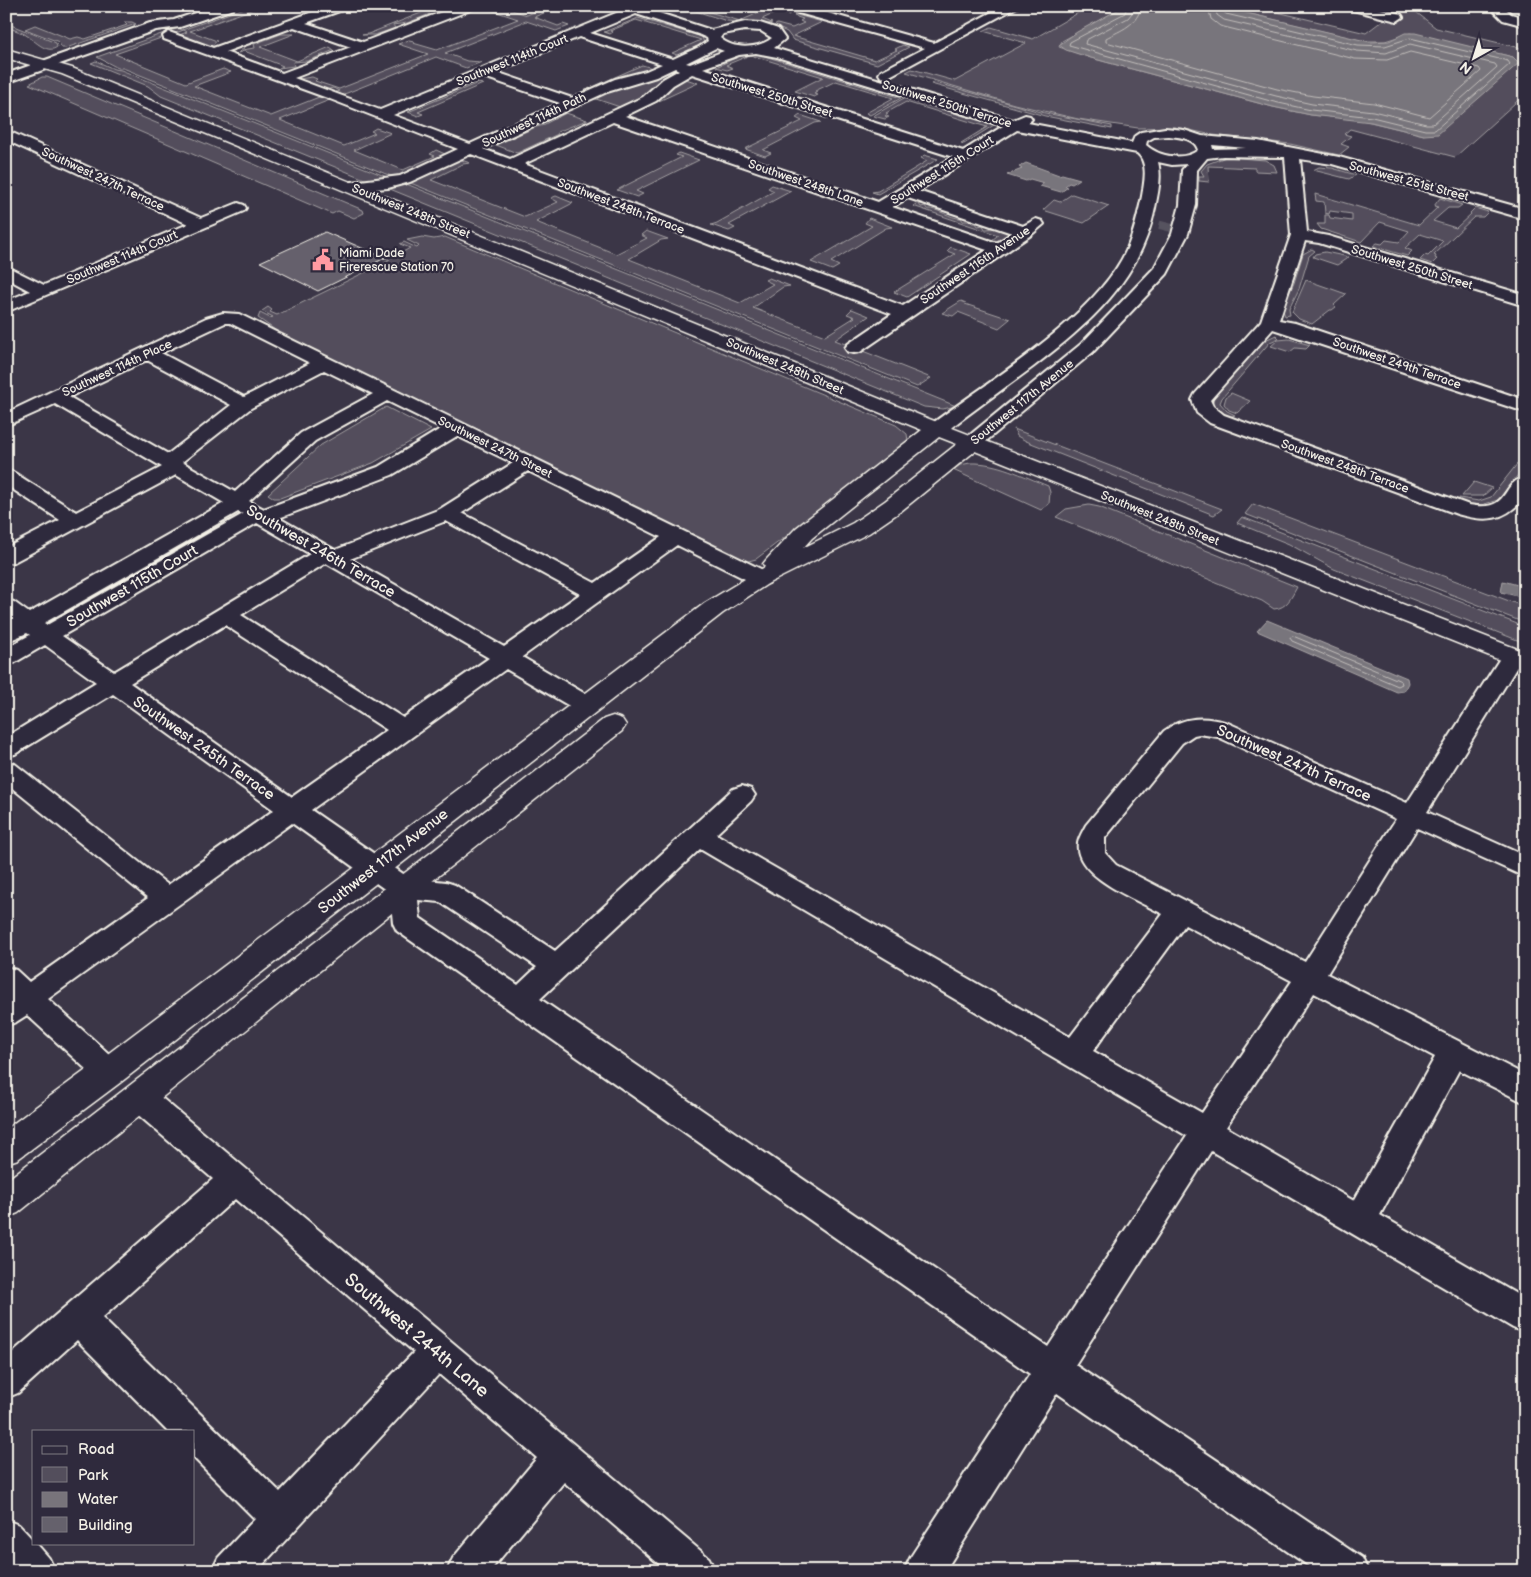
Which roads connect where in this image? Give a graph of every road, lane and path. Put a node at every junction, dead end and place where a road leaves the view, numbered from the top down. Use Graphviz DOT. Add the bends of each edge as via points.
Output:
graph roads {
  1 [pos="202,6"];
  2 [pos="229,6"];
  3 [pos="341,6"];
  4 [pos="446,6"];
  5 [pos="656,6"];
  6 [pos="788,6"];
  7 [pos="987,6"];
  8 [pos="1353,6"];
  9 [pos="464,8"];
  10 [pos="640,8"];
  11 [pos="1009,9"];
  12 [pos="1502,10"];
  13 [pos="1397,16"];
  14 [pos="1525,22"];
  15 [pos="294,23"];
  16 [pos="154,26"];
  17 [pos="730,27"];
  18 [pos="578,34"];
  19 [pos="169,36"];
  20 [pos="6,38"];
  21 [pos="714,39"];
  22 [pos="779,39"];
  23 [pos="364,47"];
  24 [pos="935,48"];
  25 [pos="750,49"];
  26 [pos="213,52"];
  27 [pos="6,53"];
  28 [pos="48,64"];
  29 [pos="674,64"];
  30 [pos="692,70"];
  31 [pos="482,72"];
  32 [pos="886,74"];
  33 [pos="282,78"];
  34 [pos="6,79"];
  35 [pos="571,102"];
  36 [pos="380,115"];
  37 [pos="613,116"];
  38 [pos="1030,116"];
  39 [pos="1016,125"];
  40 [pos="6,134"];
  41 [pos="1144,146"];
  42 [pos="470,149"];
  43 [pos="1201,150"];
  44 [pos="1292,153"];
  45 [pos="965,156"];
  46 [pos="510,164"];
  47 [pos="349,186"];
  48 [pos="906,192"];
  49 [pos="1188,192"];
  50 [pos="1518,207"];
  51 [pos="238,208"];
  52 [pos="880,208"];
  53 [pos="1161,221"];
  54 [pos="201,224"];
  55 [pos="1299,235"];
  56 [pos="999,249"];
  57 [pos="6,271"];
  58 [pos="1157,274"];
  59 [pos="43,291"];
  60 [pos="1525,302"];
  61 [pos="6,306"];
  62 [pos="905,313"];
  63 [pos="228,318"];
  64 [pos="1269,323"];
  65 [pos="854,348"];
  66 [pos="148,353"];
  67 [pos="324,362"];
  68 [pos="387,394"];
  69 [pos="56,397"];
  70 [pos="244,404"];
  71 [pos="1525,406"];
  72 [pos="6,420"];
  73 [pos="456,428"];
  74 [pos="937,429"];
  75 [pos="972,443"];
  76 [pos="527,463"];
  77 [pos="173,465"];
  78 [pos="6,476"];
  79 [pos="1525,483"];
  80 [pos="237,503"];
  81 [pos="447,513"];
  82 [pos="260,516"];
  83 [pos="76,521"];
  84 [pos="676,536"];
  85 [pos="329,556"];
  86 [pos="6,557"];
  87 [pos="761,578"];
  88 [pos="596,593"];
  89 [pos="224,615"];
  90 [pos="21,623"];
  91 [pos="6,658"];
  92 [pos="504,658"];
  93 [pos="1518,660"];
  94 [pos="113,683"];
  95 [pos="586,705"];
  96 [pos="613,725"];
  97 [pos="404,730"];
  98 [pos="6,748"];
  99 [pos="6,770"];
  100 [pos="742,795"];
  101 [pos="292,810"];
  102 [pos="1413,816"];
  103 [pos="698,836"];
  104 [pos="375,867"];
  105 [pos="1525,867"];
  106 [pos="403,888"];
  107 [pos="167,899"];
  108 [pos="1180,911"];
  109 [pos="556,966"];
  110 [pos="1310,977"];
  111 [pos="6,978"];
  112 [pos="519,1001"];
  113 [pos="17,1006"];
  114 [pos="1453,1052"];
  115 [pos="1074,1054"];
  116 [pos="109,1072"];
  117 [pos="1525,1090"];
  118 [pos="140,1098"];
  119 [pos="1207,1131"];
  120 [pos="6,1148"];
  121 [pos="234,1179"];
  122 [pos="6,1202"];
  123 [pos="1360,1221"];
  124 [pos="1525,1317"];
  125 [pos="78,1318"];
  126 [pos="437,1352"];
  127 [pos="1052,1370"];
  128 [pos="6,1381"];
  129 [pos="191,1430"];
  130 [pos="195,1434"];
  131 [pos="561,1458"];
  132 [pos="280,1518"];
  133 [pos="6,1538"];
  134 [pos="36,1571"];
  135 [pos="231,1571"];
  136 [pos="466,1571"];
  137 [pos="695,1571"];
  138 [pos="923,1571"];
  139 [pos="1349,1571"];
  1 -- 16 [label="street" via="166,18"];
  2 -- 16 [label="street" via="176,24"];
  3 -- 15 [label="street"];
  4 -- 9 [label="street"];
  5 -- 17 [label="street"];
  6 -- 24 [label="street"];
  7 -- 11 [label="street"];
  8 -- 13 [label="street"];
  9 -- 23 [label="street"];
  10 -- 18 [label="street, Southwest 114th Court"];
  10 -- 21 [label="street" via="703,31"];
  11 -- 24 [label="street"];
  12 -- 14 [label="street"];
  15 -- 23 [label="street"];
  15 -- 26 [label="street"];
  16 -- 28 [label="street"];
  17 -- 21 [label="street, Southwest 114th Path" via="719,31"];
  17 -- 22 [label="street, Southwest 250th Terrace" via="761,27 773,31"];
  18 -- 29 [label="street, Southwest 250th Street"];
  18 -- 31 [label="street, Southwest 114th Court"];
  19 -- 26 [label="street, Southwest 248th Terrace"];
  20 -- 28 [label="street, Southwest 248th Street" via="45,54"];
  21 -- 25 [label="street, Southwest 250th Terrace" via="724,47"];
  21 -- 29 [label="street, Southwest 114th Path" via="711,47"];
  22 -- 25 [label="street" via="770,46"];
  22 -- 32 [label="street, Southwest 250th Terrace"];
  23 -- 33 [label="street"];
  24 -- 32 [label="street"];
  25 -- 30 [label="street" via="726,55"];
  25 -- 39 [label="street, Southwest 250th Terrace" via="779,53"];
  26 -- 33 [label="street, Southwest 248th Terrace"];
  27 -- 28 [label="street, Southwest 248th Street" via="26,61"];
  28 -- 34 [label="street"];
  28 -- 47 [label="street, Southwest 248th Street"];
  29 -- 30 [label="street, Southwest 250th Street"];
  29 -- 35 [label="street, Southwest 114th Path"];
  30 -- 37 [label="street" via="667,83 653,97"];
  30 -- 45 [label="street, Southwest 250th Street"];
  31 -- 35 [label="street"];
  31 -- 36 [label="street, Southwest 114th Court"];
  32 -- 38 [label="street, Southwest 250th Terrace"];
  33 -- 36 [label="street, Southwest 248th Terrace"];
  35 -- 42 [label="street, Southwest 114th Path"];
  36 -- 42 [label="street, Southwest 248th Terrace"];
  37 -- 46 [label="street"];
  37 -- 52 [label="street, Southwest 248th Lane"];
  38 -- 39 [label="street, Southwest 115th Court"];
  38 -- 41 [label="street, Southwest 250th Terrace"];
  39 -- 41 [label="street, Southwest 250th Terrace"];
  39 -- 45 [label="street, Southwest 115th Court"];
  40 -- 54 [label="street, Southwest 247th Terrace"];
  41 -- 43 [label="street" via="1158,157 1175,160 1190,159"];
  41 -- 43 [label="street" via="1155,133 1169,132 1182,134"];
  41 -- 53 [label="street, Southwest 117th Avenue" via="1154,171"];
  42 -- 46 [label="street, Southwest 248th Terrace"];
  42 -- 47 [label="street, Southwest 114th Path" via="403,180"];
  43 -- 44 [label="street, Southwest 251st Street" via="1227,140"];
  43 -- 49 [label="street, Southwest 117th Avenue" via="1190,168"];
  44 -- 50 [label="street, Southwest 251st Street" via="1334,160"];
  44 -- 55 [label="street"];
  45 -- 48 [label="street, Southwest 115th Court"];
  46 -- 62 [label="street, Southwest 248th Terrace"];
  47 -- 74 [label="street, Southwest 248th Street"];
  48 -- 52 [label="street, Southwest 115th Court"];
  48 -- 56 [label="street, Southwest 116th Avenue" via="937,202 962,200 1036,224"];
  49 -- 53 [label="street" via="1175,202"];
  49 -- 58 [label="street, Southwest 117th Avenue" via="1180,234"];
  51 -- 54 [label="street, Southwest 114th Court"];
  52 -- 56 [label="street, Southwest 248th Lane"];
  53 -- 58 [label="street"];
  53 -- 74 [label="street, Southwest 117th Avenue" via="1092,310 1063,336"];
  54 -- 59 [label="street, Southwest 114th Court"];
  55 -- 60 [label="street, Southwest 250th Street" via="1322,239"];
  55 -- 64 [label="street"];
  56 -- 62 [label="street, Southwest 116th Avenue"];
  57 -- 59 [label="street"];
  58 -- 75 [label="street, Southwest 117th Avenue" via="1087,348"];
  59 -- 61 [label="street, Southwest 114th Court"];
  62 -- 65 [label="street, Southwest 116th Avenue"];
  63 -- 66 [label="street, Southwest 114th Place" via="212,322"];
  63 -- 67 [label="street, Southwest 247th Street"];
  64 -- 71 [label="street, Southwest 249th Terrace"];
  64 -- 79 [label="street, Southwest 248th Terrace" via="1204,394 1202,407 1217,419 1471,512 1492,513 1506,507"];
  66 -- 69 [label="street, Southwest 114th Place"];
  66 -- 70 [label="street"];
  67 -- 68 [label="street, Southwest 247th Street"];
  67 -- 70 [label="street"];
  68 -- 73 [label="street, Southwest 247th Street"];
  68 -- 80 [label="street, Southwest 115th Court" via="308,437"];
  69 -- 72 [label="street, Southwest 114th Place"];
  69 -- 77 [label="street, Southwest 246th Terrace"];
  70 -- 77 [label="street"];
  73 -- 76 [label="street, Southwest 247th Street"];
  73 -- 82 [label="street, Southwest 115th Court" via="386,471"];
  74 -- 75 [label="street, Southwest 248th Street"];
  74 -- 87 [label="street, Southwest 117th Avenue" via="804,533"];
  75 -- 87 [label="street, Southwest 117th Avenue" via="867,524"];
  75 -- 93 [label="street, Southwest 248th Street"];
  76 -- 81 [label="street"];
  76 -- 84 [label="street, Southwest 247th Street"];
  77 -- 80 [label="street, Southwest 246th Terrace"];
  77 -- 83 [label="street"];
  78 -- 83 [label="street"];
  80 -- 82 [label="street, Southwest 246th Terrace"];
  80 -- 90 [label="street, Southwest 115th Court"];
  81 -- 85 [label="street"];
  81 -- 88 [label="street"];
  82 -- 85 [label="street, Southwest 246th Terrace"];
  82 -- 90 [label="street, Southwest 115th Court"];
  83 -- 86 [label="street"];
  84 -- 87 [label="street, Southwest 247th Street"];
  84 -- 88 [label="street"];
  85 -- 89 [label="street"];
  85 -- 92 [label="street, Southwest 246th Terrace"];
  87 -- 95 [label="street, Southwest 117th Avenue" via="714,608"];
  88 -- 92 [label="street"];
  89 -- 94 [label="street"];
  89 -- 97 [label="street"];
  90 -- 91 [label="street, Southwest 115th Court"];
  90 -- 94 [label="street, Southwest 245th Terrace"];
  92 -- 95 [label="street, Southwest 246th Terrace"];
  92 -- 97 [label="street"];
  93 -- 102 [label="street"];
  94 -- 98 [label="street"];
  94 -- 101 [label="street, Southwest 245th Terrace"];
  95 -- 104 [label="street, Southwest 117th Avenue"];
  96 -- 106 [label="street"];
  97 -- 101 [label="street"];
  99 -- 107 [label="street"];
  100 -- 103 [label="street"];
  101 -- 104 [label="street, Southwest 245th Terrace"];
  101 -- 107 [label="street"];
  102 -- 105 [label="street, Southwest 247th Terrace"];
  102 -- 108 [label="street, Southwest 247th Terrace" via="1227,732 1213,727 1184,728 1173,737 1095,832 1090,847 1093,858 1108,872"];
  102 -- 110 [label="street"];
  103 -- 109 [label="street"];
  103 -- 115 [label="street"];
  104 -- 106 [label="street, Southwest 245th Terrace"];
  104 -- 116 [label="street, Southwest 117th Avenue"];
  106 -- 109 [label="street" via="446,892"];
  106 -- 112 [label="street" via="407,923"];
  106 -- 118 [label="street"];
  107 -- 113 [label="street"];
  108 -- 110 [label="street"];
  108 -- 115 [label="street"];
  109 -- 112 [label="street"];
  110 -- 114 [label="street"];
  110 -- 119 [label="street"];
  111 -- 113 [label="street"];
  112 -- 127 [label="street"];
  113 -- 116 [label="street"];
  114 -- 117 [label="street"];
  114 -- 123 [label="street"];
  115 -- 119 [label="street"];
  116 -- 120 [label="street, Southwest 117th Avenue"];
  118 -- 121 [label="street, Southwest 244th Lane"];
  118 -- 122 [label="street"];
  119 -- 123 [label="street"];
  119 -- 127 [label="street"];
  121 -- 125 [label="street"];
  121 -- 126 [label="street, Southwest 244th Lane"];
  123 -- 124 [label="street"];
  125 -- 128 [label="street"];
  125 -- 129 [label="street"];
  126 -- 131 [label="street, Southwest 244th Lane"];
  126 -- 132 [label="street"];
  127 -- 138 [label="street"];
  127 -- 139 [label="street"];
  130 -- 132 [label="street"];
  131 -- 136 [label="street"];
  131 -- 137 [label="street, Southwest 244th Lane"];
  132 -- 135 [label="street"];
  133 -- 134 [label="street"];
}
